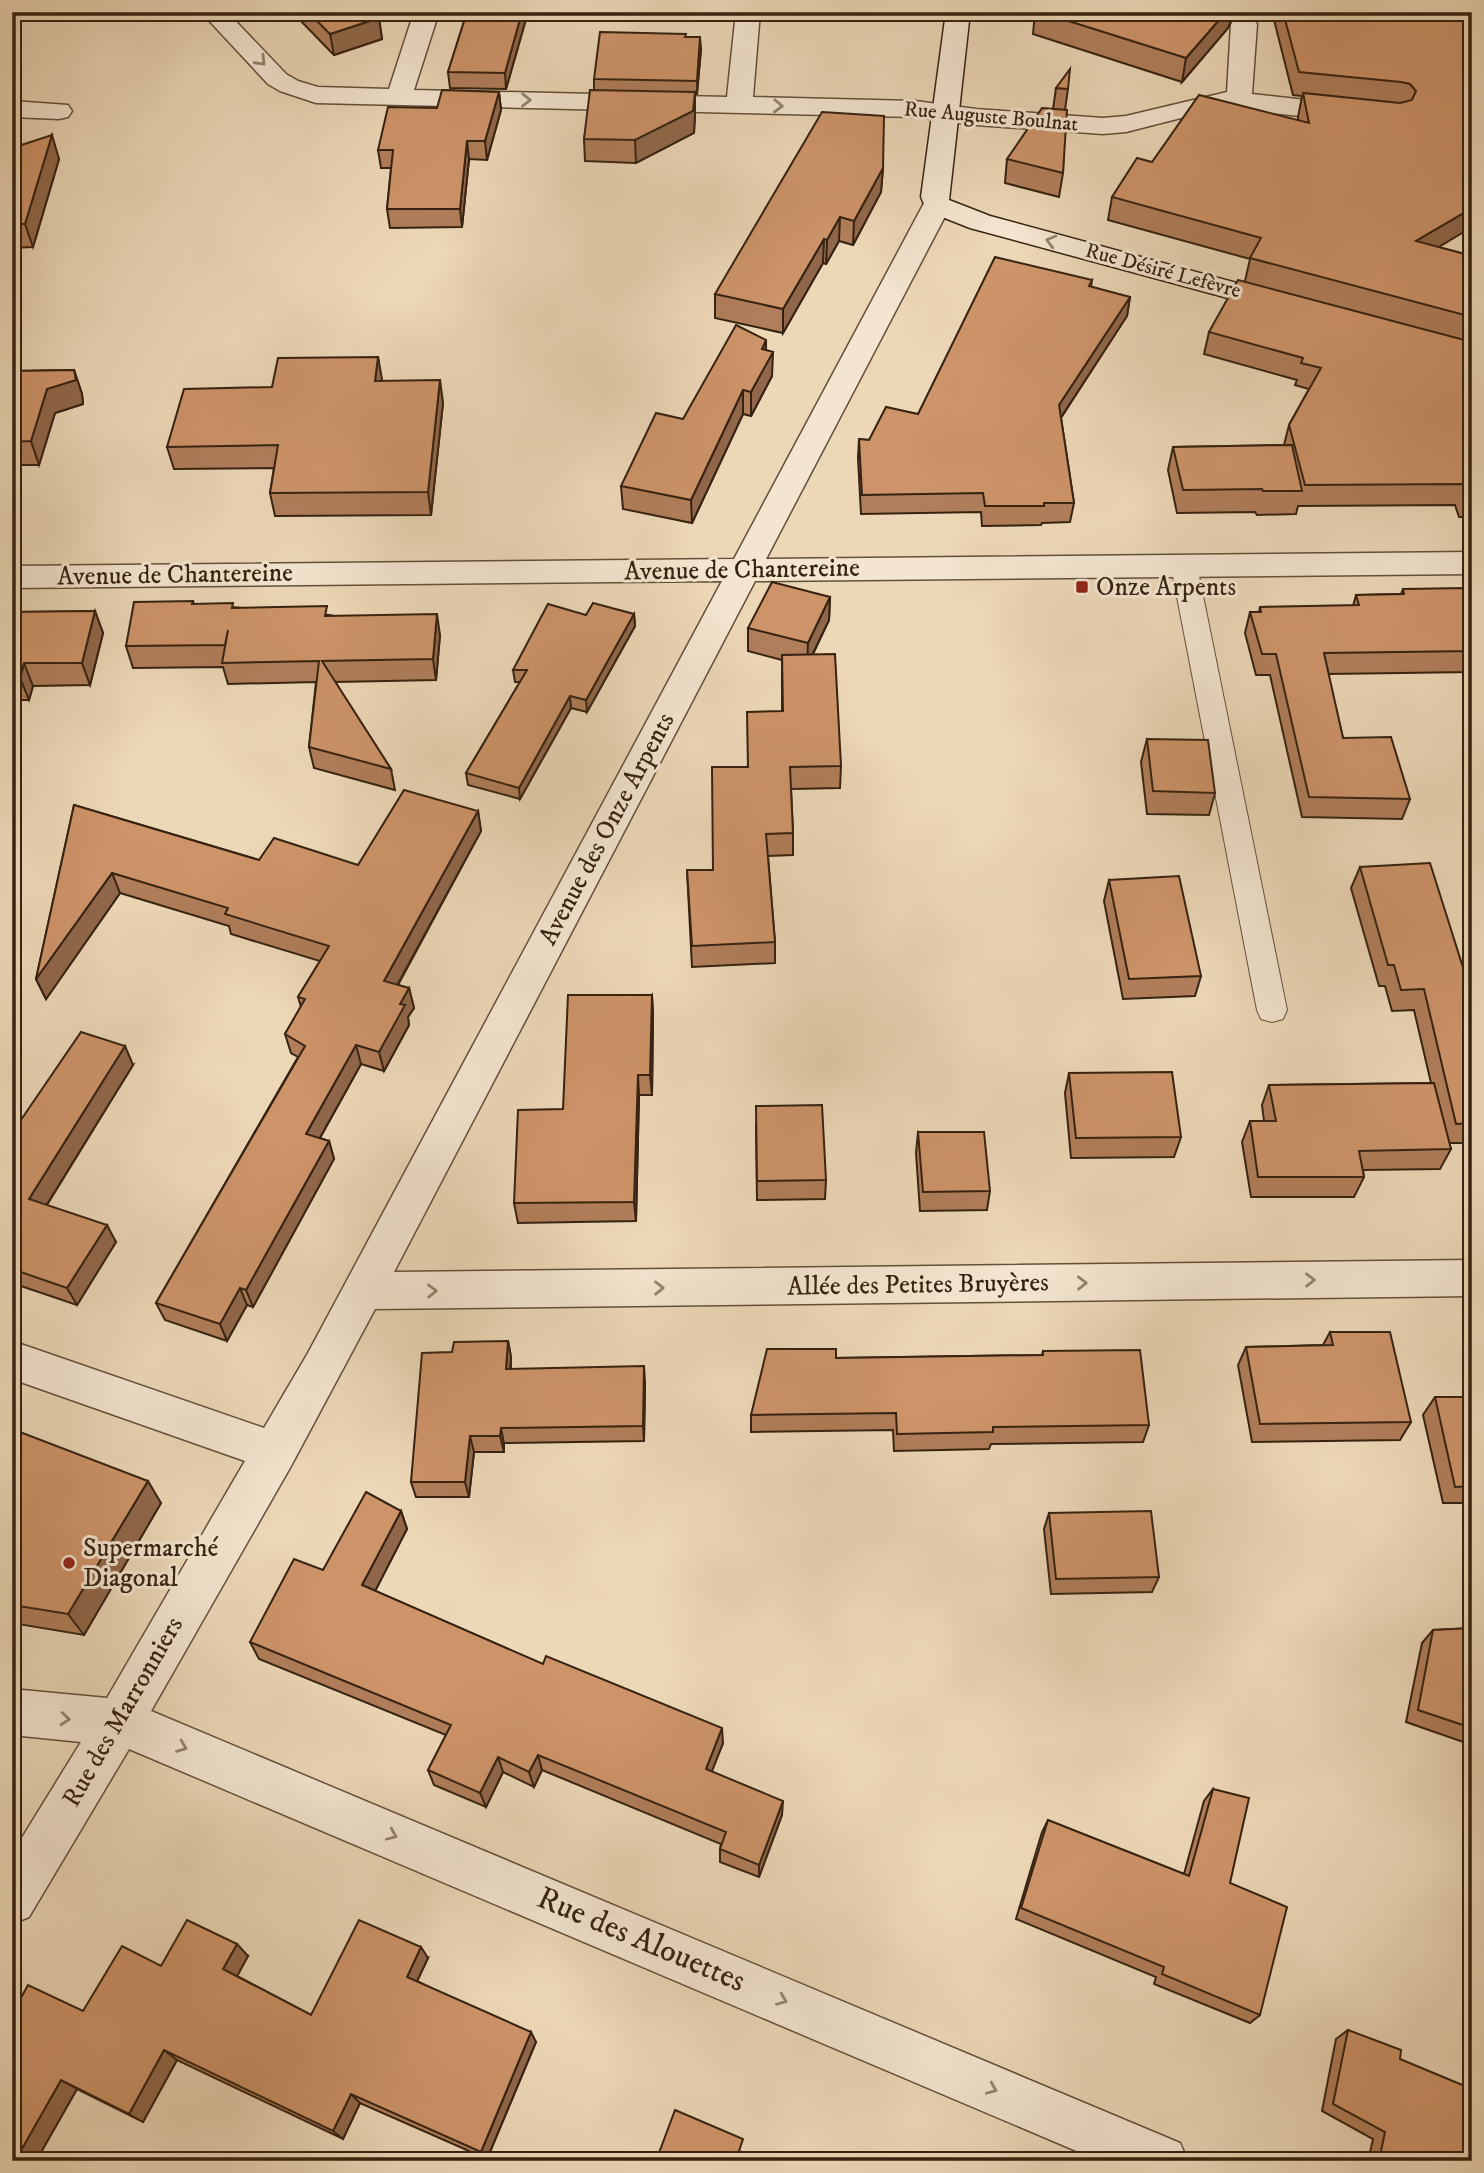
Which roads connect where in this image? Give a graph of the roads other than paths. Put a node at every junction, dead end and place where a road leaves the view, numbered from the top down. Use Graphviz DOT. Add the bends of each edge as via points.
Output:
graph roads {
  1 [pos="213,12"];
  2 [pos="427,12"];
  3 [pos="748,12"];
  4 [pos="958,12"];
  5 [pos="1244,24"];
  6 [pos="399,97"];
  7 [pos="1239,100"];
  8 [pos="739,104"];
  9 [pos="12,108"];
  10 [pos="59,111"];
  11 [pos="946,113"];
  12 [pos="1371,114"];
  13 [pos="937,205"];
  14 [pos="1312,312"];
  15 [pos="1472,563"];
  16 [pos="1184,566"];
  17 [pos="743,570"];
  18 [pos="12,577"];
  19 [pos="1272,1010"];
  20 [pos="1472,1278"];
  21 [pos="363,1291"];
  22 [pos="12,1360"];
  23 [pos="276,1452"];
  24 [pos="12,1712"];
  25 [pos="119,1722"];
  26 [pos="12,1900"];
  27 [pos="1162,2161"];
  1 -- 6 [label="street, Rue Auguste Boulnat, one-way" via="289,86 316,95"];
  2 -- 6 [label="street"];
  3 -- 8 [label="street"];
  4 -- 11 [label="street"];
  5 -- 7 [label="street"];
  6 -- 8 [label="street, Rue Auguste Boulnat, one-way"];
  7 -- 11 [label="street, Rue Auguste Boulnat" via="1199,103 1103,126"];
  7 -- 12 [label="street, Rue Auguste Boulnat"];
  8 -- 11 [label="street, Rue Auguste Boulnat, one-way"];
  9 -- 10 [label="street"];
  11 -- 13 [label="street"];
  14 -- 13 [label="street, Rue Désiré Lefèvre, one-way" via="980,222"];
  13 -- 17 [label="street, Avenue des Onze Arpents"];
  15 -- 16 [label="street, Avenue de Chantereine"];
  16 -- 17 [label="street, Avenue de Chantereine"];
  16 -- 19 [label="lane"];
  17 -- 18 [label="street, Avenue de Chantereine"];
  17 -- 21 [label="street, Avenue des Onze Arpents"];
  21 -- 20 [label="street, Allée des Petites Bruyères, one-way"];
  21 -- 23 [label="street, Avenue des Onze Arpents"];
  22 -- 23 [label="street"];
  23 -- 25 [label="street, Rue des Marronniers"];
  24 -- 25 [label="street, Rue des Alouettes, one-way"];
  25 -- 26 [label="street, Rue des Marronniers"];
  25 -- 27 [label="street, Rue des Alouettes, one-way"];
}
